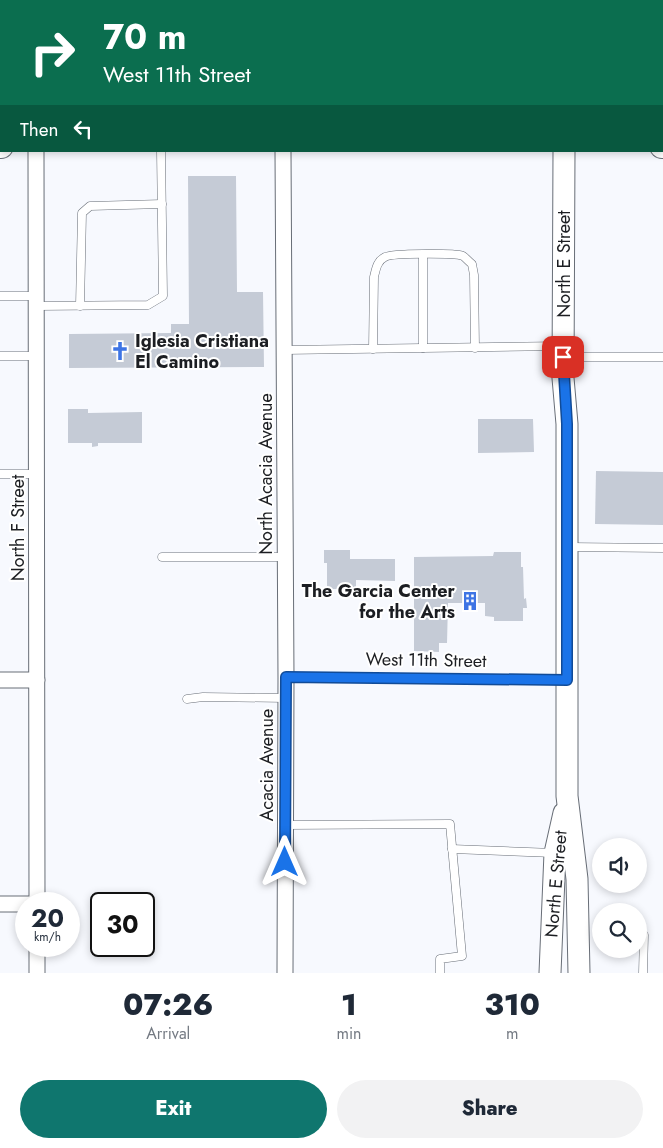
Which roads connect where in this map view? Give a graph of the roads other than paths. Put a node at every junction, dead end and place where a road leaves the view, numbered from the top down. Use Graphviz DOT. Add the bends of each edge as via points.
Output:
graph roads {
  1 [pos="36,152"];
  2 [pos="161,152"];
  3 [pos="283,152"];
  4 [pos="564,152"];
  5 [pos="162,204"];
  6 [pos="423,254"];
  7 [pos="0,296"];
  8 [pos="37,301"];
  9 [pos="80,306"];
  10 [pos="423,348"];
  11 [pos="475,348"];
  12 [pos="373,349"];
  13 [pos="284,350"];
  14 [pos="563,352"];
  15 [pos="0,356"];
  16 [pos="37,356"];
  17 [pos="663,357"];
  18 [pos="0,474"];
  19 [pos="37,474"];
  20 [pos="567,547"];
  21 [pos="663,548"];
  22 [pos="162,558"];
  23 [pos="285,558"];
  24 [pos="286,677"];
  25 [pos="0,680"];
  26 [pos="38,680"];
  27 [pos="567,680"];
  28 [pos="286,698"];
  29 [pos="187,699"];
  30 [pos="567,796"];
  31 [pos="285,825"];
  32 [pos="452,848"];
  33 [pos="556,853"];
  34 [pos="37,892"];
  35 [pos="0,904"];
  36 [pos="15,904"];
  37 [pos="37,957"];
  38 [pos="643,958"];
  39 [pos="37,973"];
  40 [pos="284,973"];
  41 [pos="440,973"];
  42 [pos="550,973"];
  43 [pos="579,973"];
  44 [pos="643,973"];
  1 -- 8 [label="street, North F Street"];
  2 -- 5 [label="lane"];
  3 -- 13 [label="street, North Acacia Avenue"];
  4 -- 14 [label="main road, North E Street"];
  5 -- 9 [label="lane" via="90,206 82,213"];
  5 -- 9 [label="lane" via="163,296 148,305"];
  6 -- 10 [label="lane"];
  6 -- 11 [label="lane" via="463,256 472,264"];
  6 -- 12 [label="lane" via="384,257 376,265"];
  7 -- 8 [label="lane"];
  8 -- 9 [label="lane"];
  8 -- 16 [label="street, North F Street"];
  10 -- 11 [label="lane"];
  10 -- 12 [label="lane"];
  11 -- 14 [label="lane"];
  12 -- 13 [label="lane"];
  13 -- 23 [label="street, North Acacia Avenue"];
  14 -- 17 [label="lane"];
  14 -- 20 [label="main road, North E Street" via="567,424"];
  15 -- 16 [label="lane"];
  16 -- 19 [label="street, North F Street"];
  18 -- 19 [label="lane"];
  19 -- 26 [label="street, North F Street"];
  20 -- 21 [label="lane"];
  20 -- 27 [label="main road, North E Street"];
  22 -- 23 [label="lane"];
  23 -- 24 [label="street, North Acacia Avenue"];
  24 -- 27 [label="lane, West 11th Street"];
  24 -- 28 [label="street, Acacia Avenue"];
  25 -- 26 [label="street"];
  26 -- 34 [label="street, North F Street"];
  27 -- 30 [label="main road, North E Street"];
  28 -- 29 [label="lane"];
  28 -- 31 [label="street, Acacia Avenue"];
  30 -- 33 [label="main road, North E Street"];
  30 -- 43 [label="main road, North E Street" via="577,879"];
  31 -- 32 [label="lane" via="450,824"];
  31 -- 40 [label="street, Acacia Avenue"];
  32 -- 33 [label="lane"];
  32 -- 41 [label="lane" via="462,956 440,959"];
  33 -- 42 [label="main road, North E Street"];
  35 -- 36 [label="street"];
  37 -- 39 [label="street"];
  38 -- 44 [label="lane"];
}
